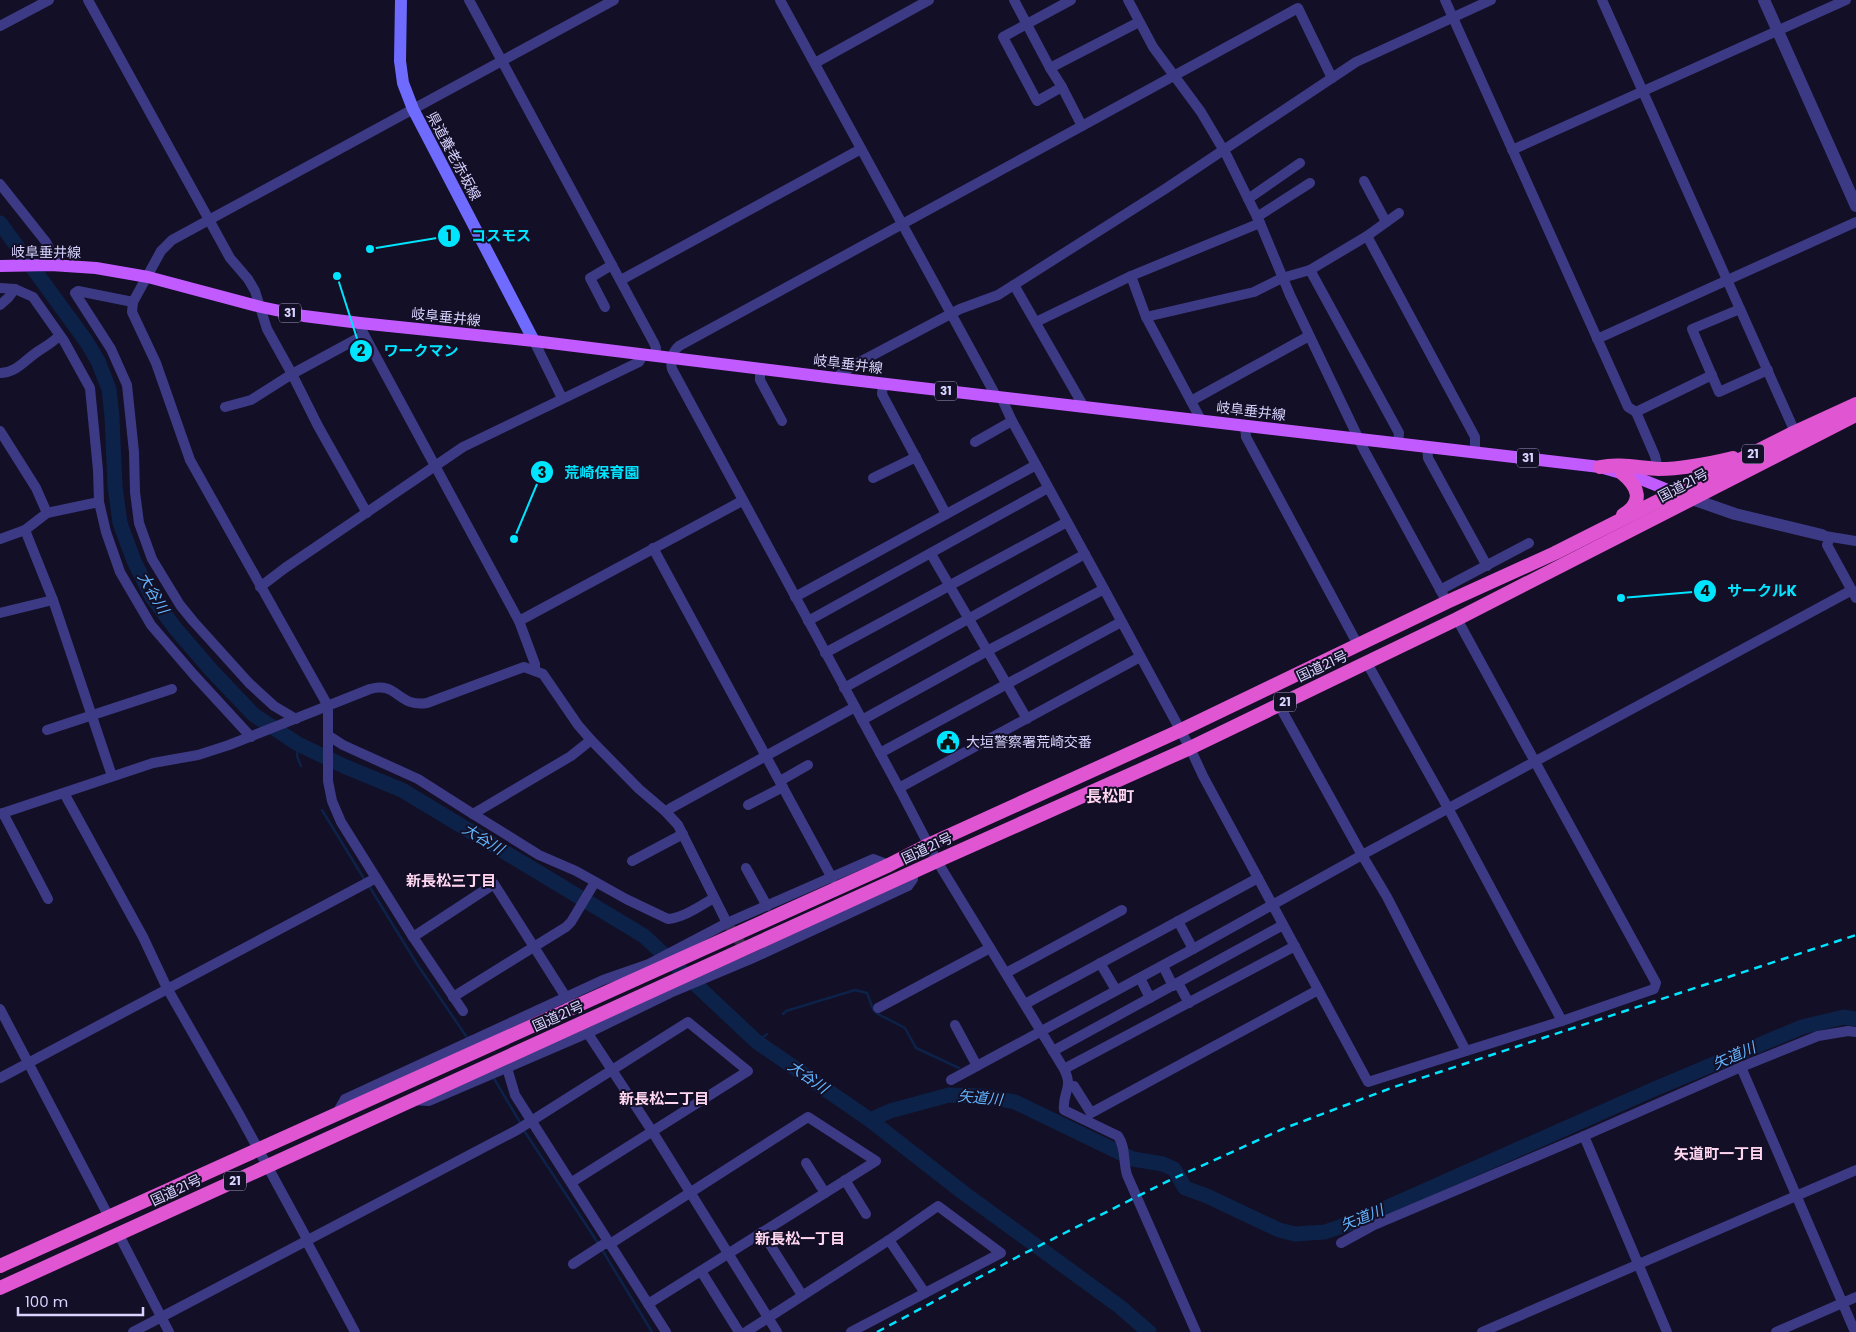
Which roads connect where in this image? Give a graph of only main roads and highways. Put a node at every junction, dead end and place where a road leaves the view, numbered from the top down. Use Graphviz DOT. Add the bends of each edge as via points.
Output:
graph roads {
  1 [pos="401,0"];
  2 [pos="1,266"];
  3 [pos="534,341"];
  4 [pos="1856,404"];
  5 [pos="1856,415"];
  6 [pos="1774,443"];
  7 [pos="1600,467"];
  8 [pos="1622,473"];
  9 [pos="1676,493"];
  10 [pos="1692,499"];
  11 [pos="1555,553"];
  12 [pos="0,1266"];
  13 [pos="0,1288"];
  1 -- 3 [label="main road, 県道養老赤坂線" via="400,61 412,109"];
  2 -- 3 [label="main road, 岐阜垂井線 / 31" via="96,268 148,277 362,329"];
  3 -- 7 [label="main road, 岐阜垂井線 / 31"];
  4 -- 6 [label="highway, 国道21号 / 21"];
  5 -- 10 [label="highway, 国道21号 / 21"];
  6 -- 7 [label="highway, 21" via="1707,464 1658,469 1613,464"];
  6 -- 9 [label="highway, 国道21号 / 21"];
  7 -- 8 [label="main road, 岐阜垂井線 / 31"];
  8 -- 9 [label="main road, 岐阜垂井線 / 31"];
  8 -- 11 [label="highway, 21" via="1633,482 1636,503 1630,510"];
  9 -- 10 [label="main road, 岐阜垂井線 / 31"];
  9 -- 11 [label="highway, 国道21号 / 21"];
  10 -- 13 [label="highway, 国道21号 / 21" via="1457,619 1190,748 937,861 670,989 500,1066 469,1075 412,1100"];
  11 -- 12 [label="highway, 国道21号 / 21" via="1444,596 1358,645 1179,731 889,865 690,949 479,1044 459,1058"];
}
